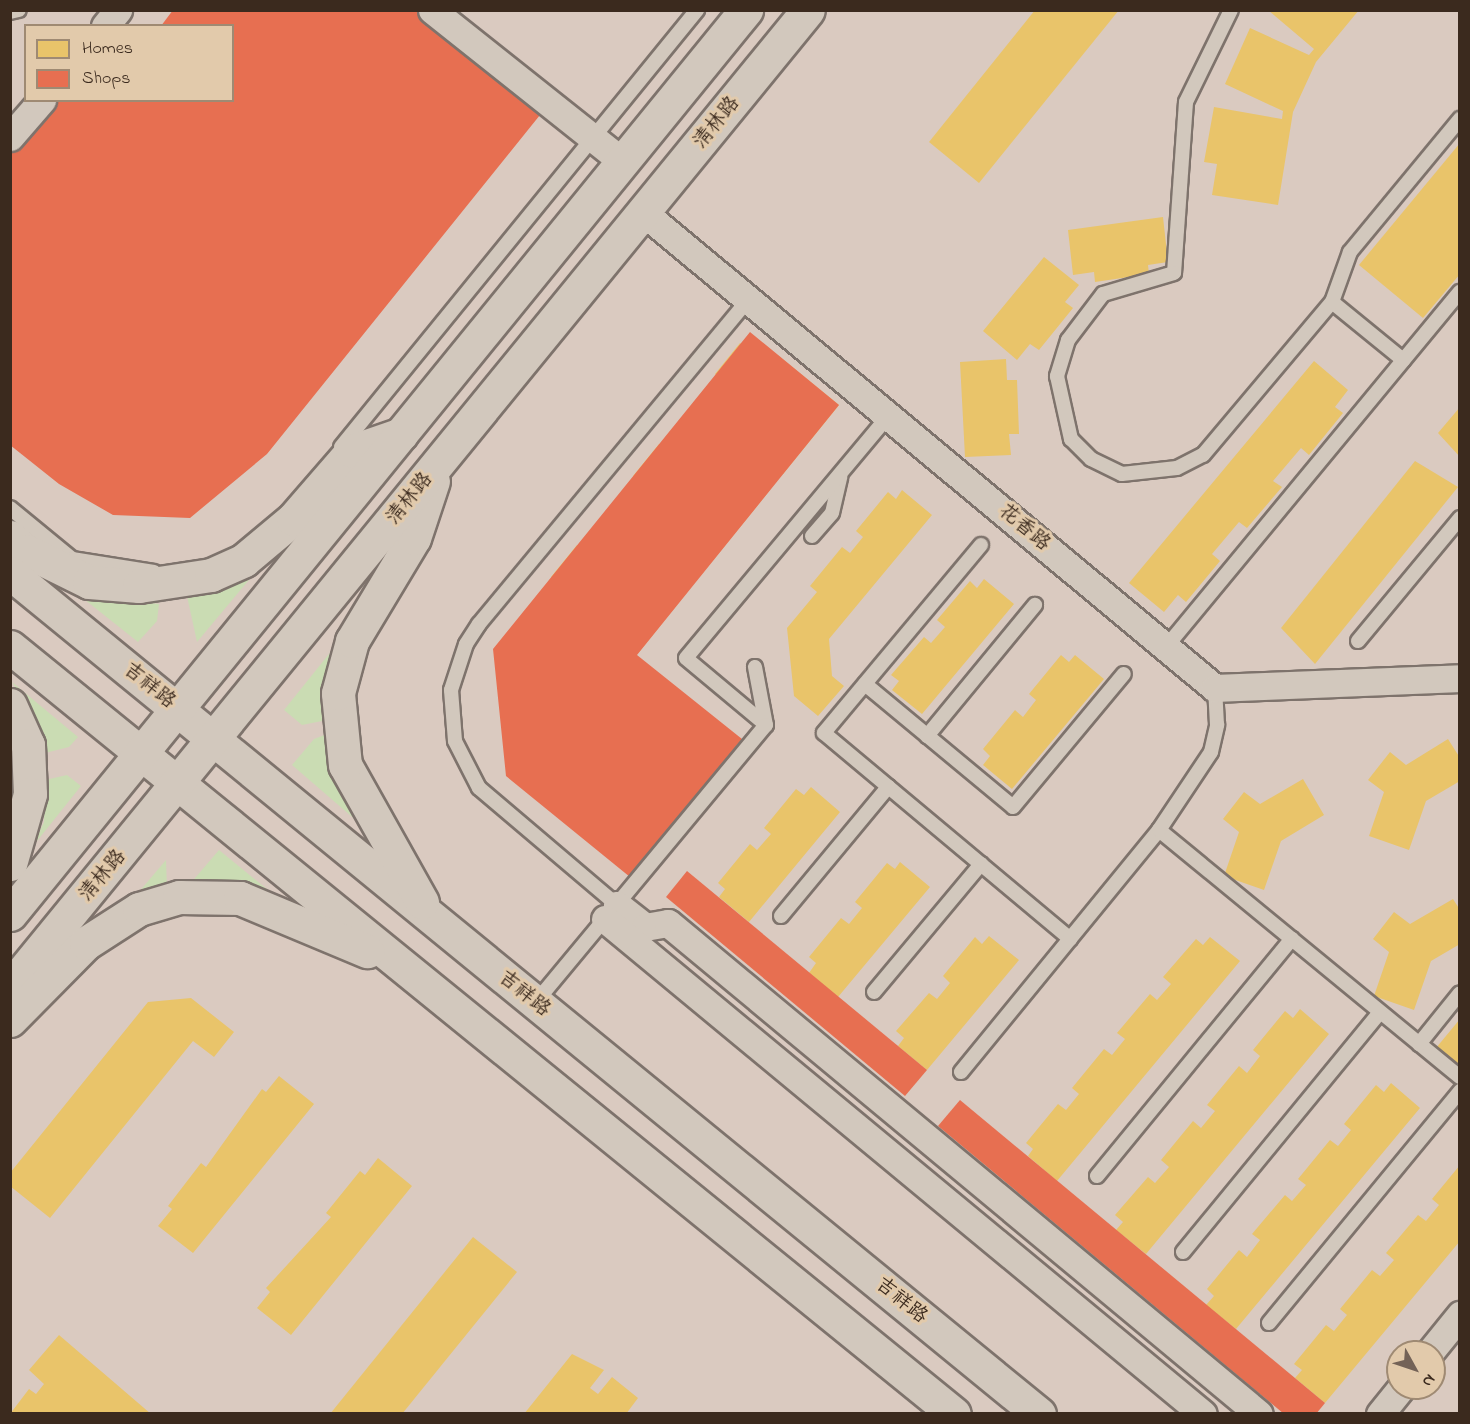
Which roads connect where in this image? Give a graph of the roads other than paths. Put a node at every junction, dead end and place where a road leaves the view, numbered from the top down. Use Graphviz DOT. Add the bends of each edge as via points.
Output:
graph roads {
  1 [pos="19,10"];
  2 [pos="118,10"];
  3 [pos="432,10"];
  4 [pos="697,10"];
  5 [pos="746,10"];
  6 [pos="808,10"];
  7 [pos="1231,10"];
  8 [pos="10,12"];
  9 [pos="107,24"];
  10 [pos="40,102"];
  11 [pos="1460,119"];
  12 [pos="10,137"];
  13 [pos="593,138"];
  14 [pos="623,162"];
  15 [pos="644,213"];
  16 [pos="1460,292"];
  17 [pos="750,298"];
  18 [pos="509,302"];
  19 [pos="1332,302"];
  20 [pos="1403,360"];
  21 [pos="495,394"];
  22 [pos="889,415"];
  23 [pos="401,434"];
  24 [pos="436,468"];
  25 [pos="842,472"];
  26 [pos="10,508"];
  27 [pos="1460,518"];
  28 [pos="812,536"];
  29 [pos="10,537"];
  30 [pos="981,545"];
  31 [pos="10,573"];
  32 [pos="1035,605"];
  33 [pos="1358,641"];
  34 [pos="10,647"];
  35 [pos="1166,647"];
  36 [pos="755,667"];
  37 [pos="1124,674"];
  38 [pos="1460,678"];
  39 [pos="865,684"];
  40 [pos="1215,688"];
  41 [pos="10,705"];
  42 [pos="177,709"];
  43 [pos="766,725"];
  44 [pos="927,736"];
  45 [pos="214,741"];
  46 [pos="141,754"];
  47 [pos="178,785"];
  48 [pos="888,787"];
  49 [pos="1160,830"];
  50 [pos="10,864"];
  51 [pos="981,864"];
  52 [pos="611,912"];
  53 [pos="10,914"];
  54 [pos="781,916"];
  55 [pos="432,919"];
  56 [pos="1070,939"];
  57 [pos="1292,939"];
  58 [pos="398,961"];
  59 [pos="10,987"];
  60 [pos="874,992"];
  61 [pos="1460,993"];
  62 [pos="535,1003"];
  63 [pos="1380,1012"];
  64 [pos="10,1020"];
  65 [pos="1419,1044"];
  66 [pos="961,1072"];
  67 [pos="1460,1077"];
  68 [pos="1460,1091"];
  69 [pos="1097,1176"];
  70 [pos="1183,1252"];
  71 [pos="1460,1315"];
  72 [pos="1269,1323"];
  73 [pos="1440,1340"];
  74 [pos="1391,1400"];
  75 [pos="954,1413"];
  76 [pos="1039,1413"];
  77 [pos="1203,1413"];
  78 [pos="1259,1413"];
  79 [pos="1380,1413"];
  1 -- 8 [label="lane"];
  2 -- 9 [label="street"];
  3 -- 13 [label="street"];
  4 -- 13 [label="lane"];
  5 -- 14 [label="main road"];
  6 -- 15 [label="main road, 清林路"];
  7 -- 19 [label="lane" via="1186,102 1174,273 1103,294 1068,340 1057,376 1071,438 1091,459 1122,474 1177,468 1203,455"];
  10 -- 12 [label="street"];
  11 -- 19 [label="lane" via="1350,252"];
  13 -- 14 [label="street"];
  13 -- 26 [label="lane" via="295,504 218,563 157,572 72,559"];
  14 -- 18 [label="main road"];
  15 -- 17 [label="street, 花香路"];
  15 -- 21 [label="main road, 清林路"];
  16 -- 20 [label="lane"];
  17 -- 22 [label="street, 花香路"];
  17 -- 52 [label="lane" via="479,624 466,644 451,690 455,741 479,788"];
  18 -- 21 [label="main road" via="494,343 444,410 442,421 449,426"];
  18 -- 23 [label="main road"];
  19 -- 20 [label="lane"];
  20 -- 35 [label="lane"];
  21 -- 24 [label="main road, 清林路"];
  22 -- 25 [label="lane"];
  22 -- 35 [label="street, 花香路"];
  23 -- 29 [label="main road" via="352,452 293,519 244,560 211,575 139,586 90,582 26,551"];
  23 -- 42 [label="main road"];
  24 -- 45 [label="main road, 清林路"];
  24 -- 55 [label="main road" via="414,538 352,641 338,693 345,765"];
  25 -- 28 [label="lane" via="831,513"];
  25 -- 43 [label="lane" via="686,658"];
  27 -- 33 [label="lane"];
  30 -- 39 [label="lane"];
  31 -- 42 [label="main road, 吉祥路"];
  32 -- 44 [label="lane"];
  34 -- 46 [label="main road"];
  35 -- 40 [label="street, 花香路"];
  36 -- 43 [label="lane"];
  37 -- 44 [label="lane" via="1013,807"];
  38 -- 40 [label="street"];
  39 -- 44 [label="lane"];
  39 -- 48 [label="lane" via="824,733"];
  40 -- 49 [label="lane" via="1217,725 1211,753"];
  41 -- 50 [label="main road" via="28,745 30,794"];
  42 -- 45 [label="main road, 吉祥路"];
  42 -- 46 [label="main road"];
  43 -- 52 [label="lane"];
  45 -- 47 [label="main road, 清林路"];
  45 -- 55 [label="main road, 吉祥路"];
  46 -- 47 [label="main road"];
  46 -- 53 [label="main road"];
  47 -- 58 [label="main road"];
  47 -- 59 [label="main road, 清林路"];
  48 -- 51 [label="lane"];
  48 -- 54 [label="lane"];
  49 -- 56 [label="lane"];
  49 -- 57 [label="lane"];
  51 -- 56 [label="lane"];
  51 -- 60 [label="lane"];
  52 -- 62 [label="lane"];
  52 -- 77 [label="street"];
  52 -- 78 [label="street" via="645,927 669,923"];
  55 -- 62 [label="main road, 吉祥路"];
  56 -- 66 [label="lane"];
  57 -- 63 [label="lane"];
  57 -- 69 [label="lane"];
  58 -- 64 [label="main road" via="240,898 179,897 139,909 86,943"];
  58 -- 75 [label="main road"];
  61 -- 65 [label="lane"];
  62 -- 76 [label="main road, 吉祥路"];
  63 -- 65 [label="lane"];
  63 -- 70 [label="lane"];
  65 -- 67 [label="lane"];
  68 -- 72 [label="lane"];
  71 -- 73 [label="street"];
  74 -- 79 [label="street"];
}
